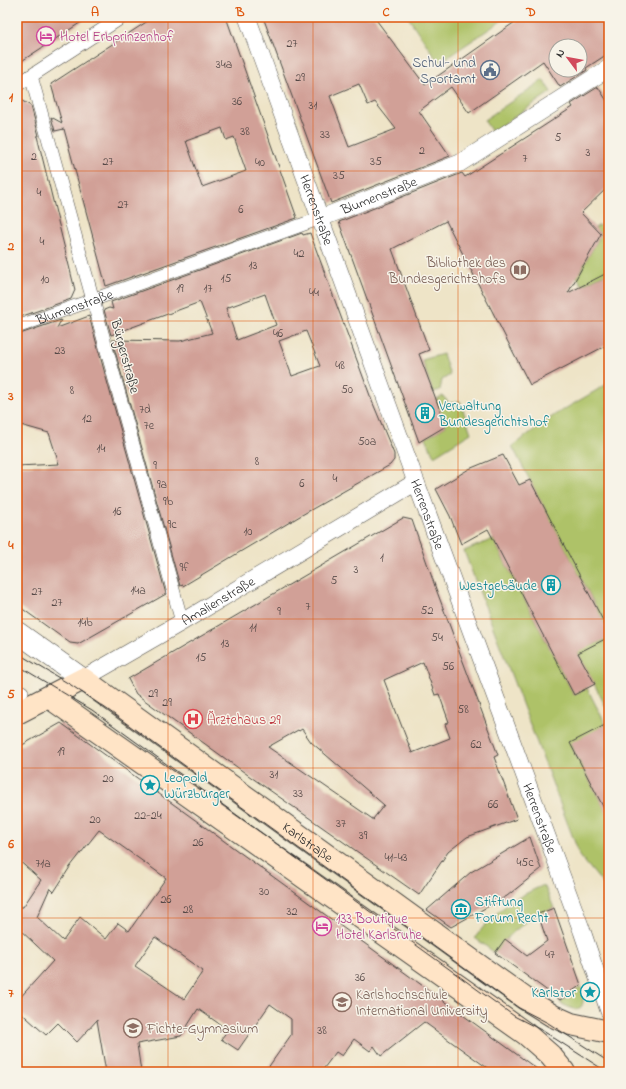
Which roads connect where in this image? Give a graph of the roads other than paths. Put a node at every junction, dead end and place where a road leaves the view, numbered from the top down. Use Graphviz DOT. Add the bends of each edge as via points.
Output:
graph roads {
  1 [pos="122,17"];
  2 [pos="247,17"];
  3 [pos="609,68"];
  4 [pos="31,76"];
  5 [pos="17,84"];
  6 [pos="321,218"];
  7 [pos="93,299"];
  8 [pos="17,327"];
  9 [pos="416,482"];
  10 [pos="182,622"];
  11 [pos="17,632"];
  12 [pos="83,679"];
  13 [pos="49,697"];
  14 [pos="17,714"];
  15 [pos="609,1011"];
  16 [pos="609,1032"];
  17 [pos="564,1072"];
  1 -- 4 [label="street"];
  2 -- 6 [label="street, Herrenstraße"];
  3 -- 6 [label="street, Blumenstraße" via="460,163"];
  4 -- 5 [label="street"];
  4 -- 7 [label="street, Bürgerstraße"];
  6 -- 7 [label="street, Blumenstraße"];
  6 -- 9 [label="street, Herrenstraße"];
  7 -- 8 [label="street, Blumenstraße"];
  7 -- 10 [label="street, Bürgerstraße"];
  9 -- 10 [label="street, Amalienstraße"];
  9 -- 15 [label="street, Herrenstraße" via="577,917"];
  10 -- 12 [label="street, Amalienstraße"];
  11 -- 12 [label="street, Karlstraße"];
  12 -- 13 [label="main road, Amalienstraße"];
  12 -- 16 [label="main road, Karlstraße" via="524,998 571,1024"];
  13 -- 14 [label="main road, Amalienstraße"];
  13 -- 17 [label="main road" via="526,1034 550,1055"];
}
